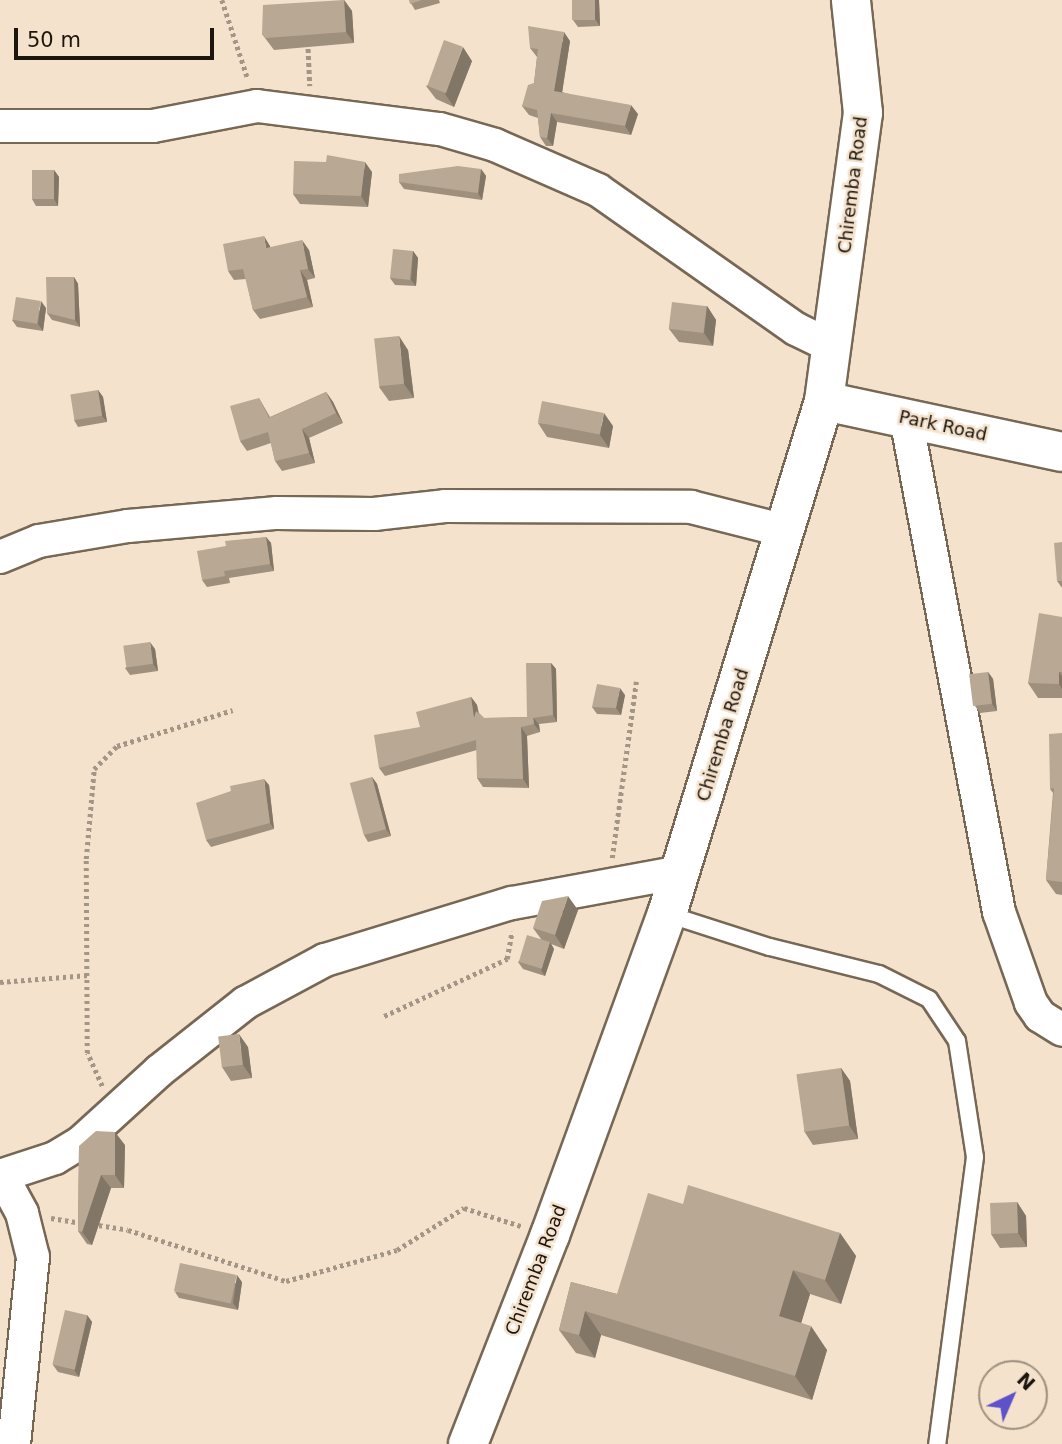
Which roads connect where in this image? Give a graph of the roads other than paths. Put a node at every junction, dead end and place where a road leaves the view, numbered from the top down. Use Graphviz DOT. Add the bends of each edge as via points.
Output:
graph roads {
  1 [pos="851,0"];
  2 [pos="0,126"];
  3 [pos="831,346"];
  4 [pos="824,401"];
  5 [pos="906,418"];
  6 [pos="1062,452"];
  7 [pos="786,531"];
  8 [pos="0,557"];
  9 [pos="681,872"];
  10 [pos="667,914"];
  11 [pos="1062,1030"];
  12 [pos="1,1176"];
  13 [pos="14,1444"];
  14 [pos="468,1444"];
  15 [pos="937,1444"];
  1 -- 3 [label="main road, Chiremba Road" via="863,113"];
  2 -- 3 [label="street" via="153,126 257,106 451,132 495,145 598,190 796,330"];
  3 -- 4 [label="main road, Chiremba Road"];
  4 -- 5 [label="main road, Park Road"];
  4 -- 7 [label="main road, Chiremba Road"];
  5 -- 6 [label="main road, Park Road"];
  5 -- 11 [label="street" via="999,912 1031,1003 1040,1016"];
  7 -- 8 [label="street" via="691,507 444,506 374,514 277,513 128,526 39,541"];
  7 -- 9 [label="main road, Chiremba Road"];
  9 -- 10 [label="main road, Chiremba Road"];
  9 -- 12 [label="street" via="512,903 325,960 245,1003 80,1143 55,1158"];
  10 -- 14 [label="main road, Chiremba Road" via="551,1235"];
  10 -- 15 [label="lane" via="770,947 879,974 929,999 957,1041 975,1157"];
  12 -- 13 [label="street" via="22,1213 33,1257"];
}
